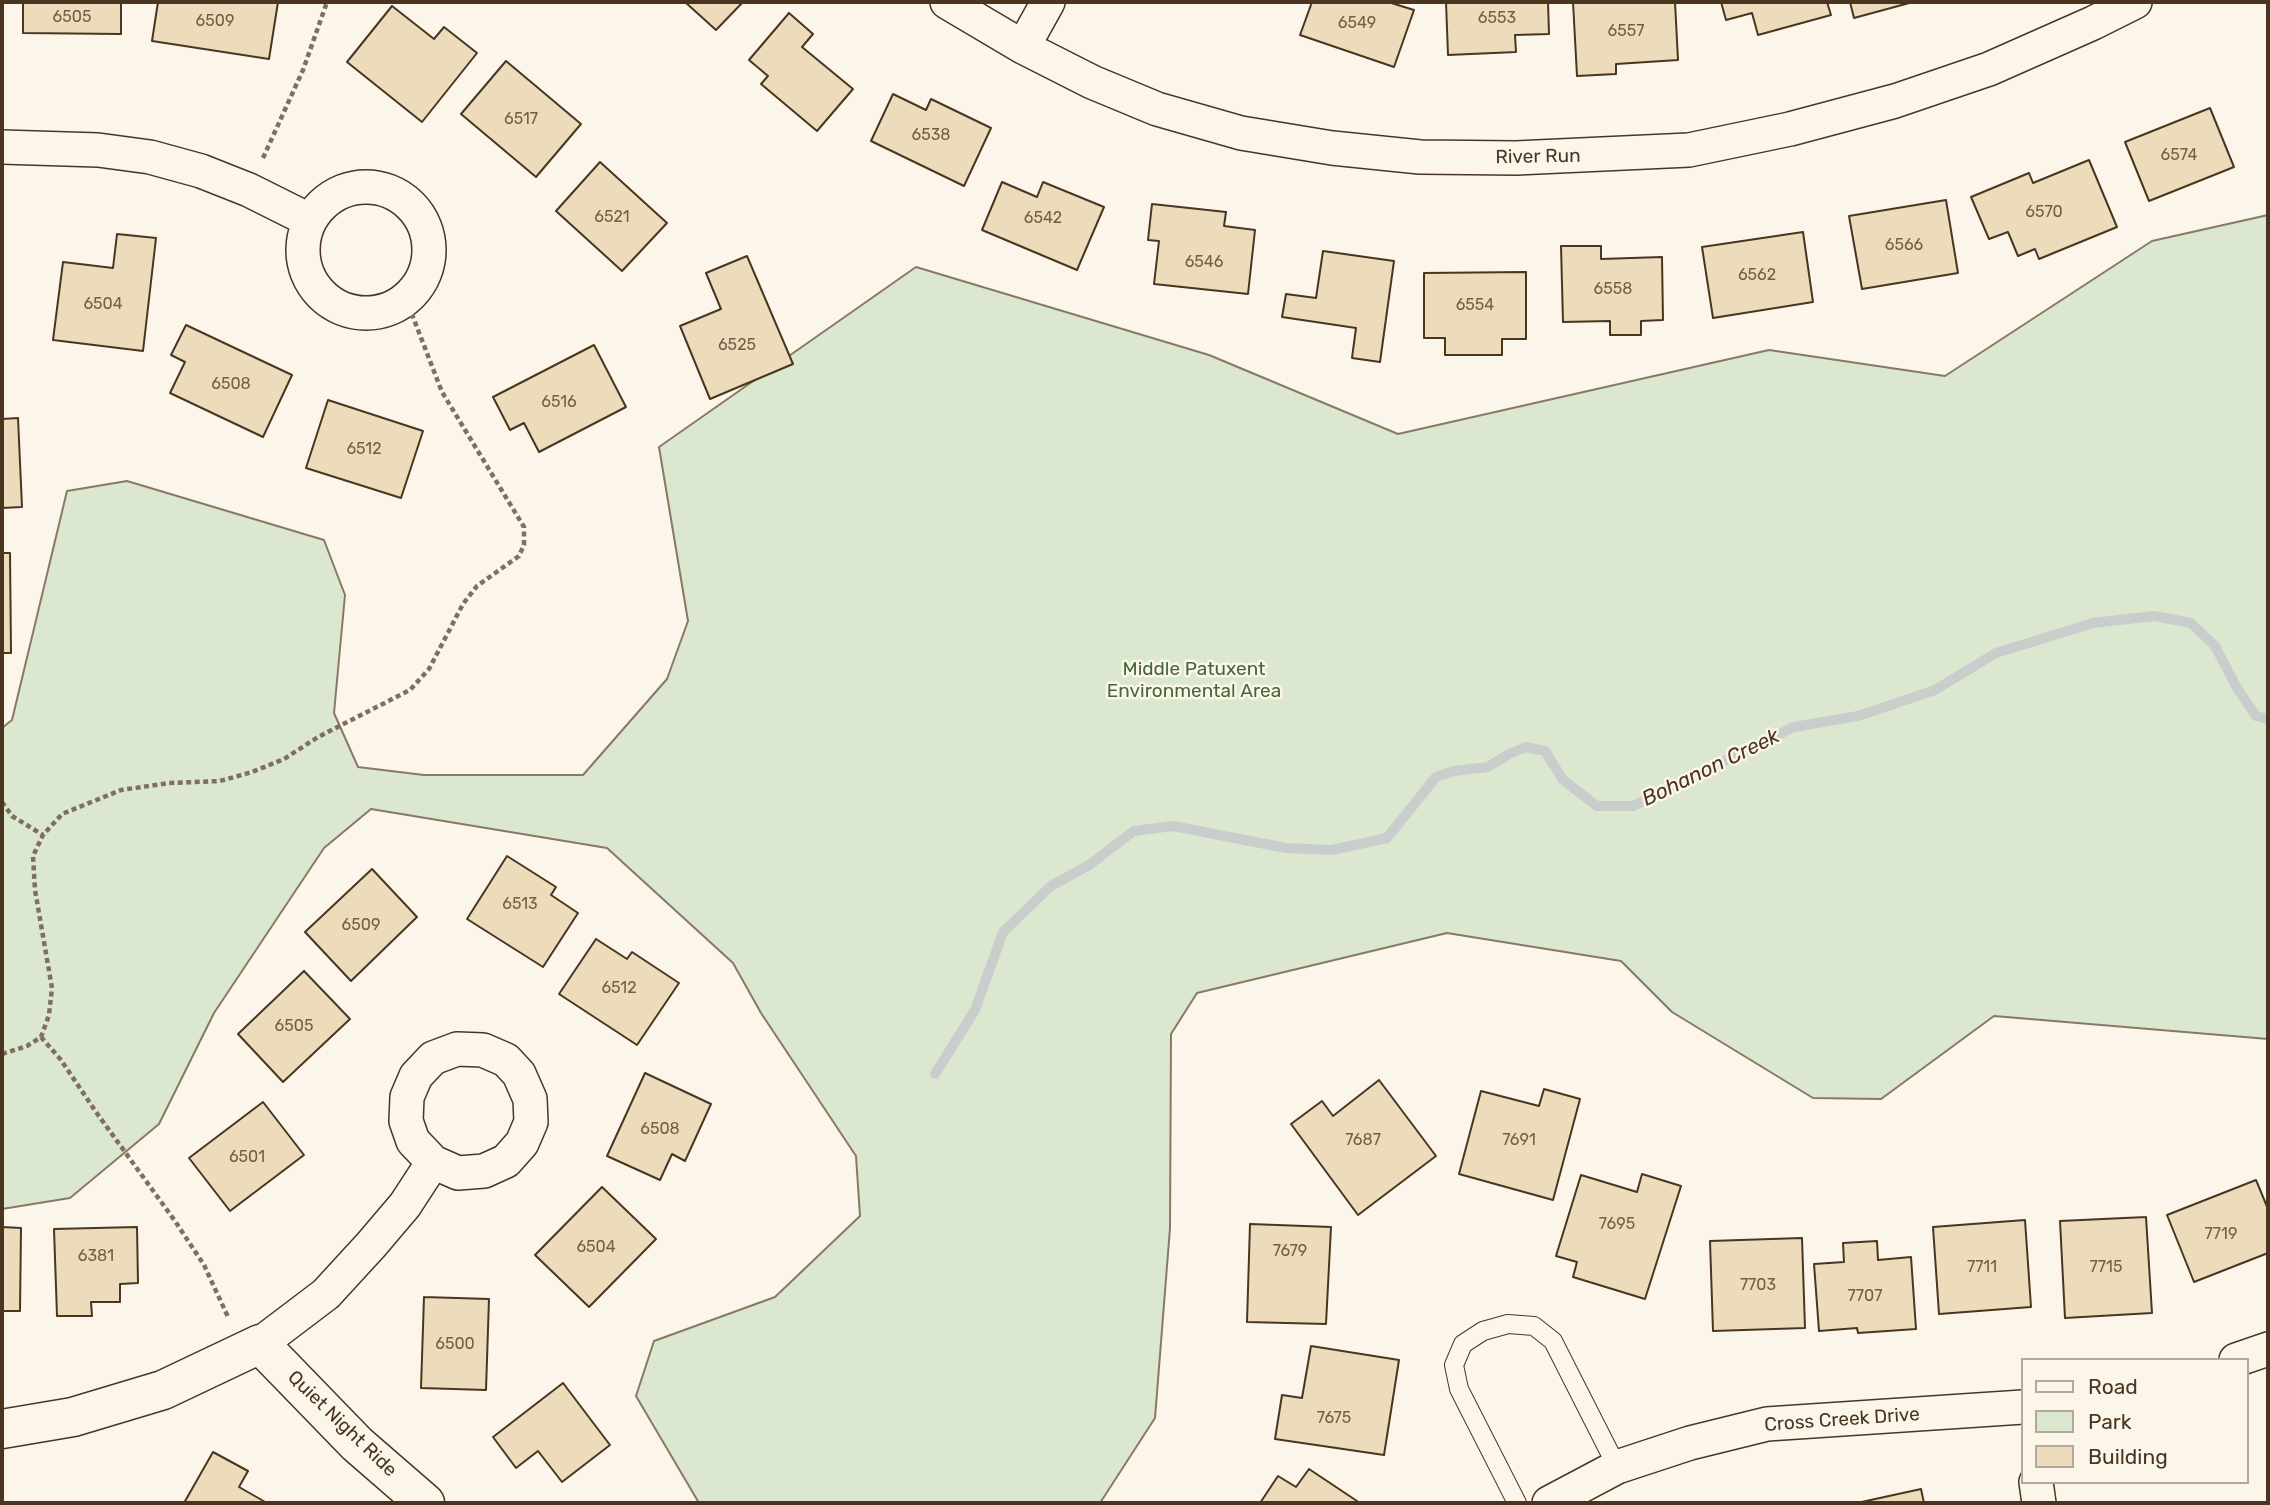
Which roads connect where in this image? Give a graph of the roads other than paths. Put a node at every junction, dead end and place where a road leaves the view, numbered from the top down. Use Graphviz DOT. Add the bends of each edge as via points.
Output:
graph roads {
  1 [pos="947,2"];
  2 [pos="1048,2"];
  3 [pos="2135,2"];
  4 [pos="1023,47"];
  5 [pos="2,147"];
  6 [pos="309,220"];
  7 [pos="433,1162"];
  8 [pos="251,1348"];
  9 [pos="2268,1349"];
  10 [pos="2242,1358"];
  11 [pos="2022,1407"];
  12 [pos="2,1429"];
  13 [pos="1617,1467"];
  14 [pos="2036,1484"];
  15 [pos="425,1503"];
  16 [pos="1517,1503"];
  17 [pos="1549,1503"];
  18 [pos="2039,1503"];
  1 -- 4 [label="street, River Run"];
  2 -- 4 [label="street"];
  3 -- 4 [label="street, River Run" via="1989,69 1790,130 1689,150 1516,158 1420,157 1241,133 1157,109"];
  5 -- 6 [label="street" via="150,157 201,171"];
  6 -- 6 [label="street" via="302,246 305,269 319,293 338,307 370,313 391,308 421,281 429,251 425,227 414,208 396,194 379,187 351,188 328,198"];
  7 -- 8 [label="street" via="405,1205 326,1294"];
  8 -- 12 [label="street" via="163,1390 119,1405"];
  8 -- 15 [label="street, Quiet Night Ride"];
  9 -- 10 [label="street"];
  11 -- 13 [label="street, Cross Creek Drive" via="1768,1424"];
  13 -- 16 [label="lane" via="1553,1341 1534,1326 1508,1324 1483,1331 1463,1344 1454,1364 1459,1389"];
  13 -- 17 [label="street, Cross Creek Drive"];
  14 -- 18 [label="street"];
}
